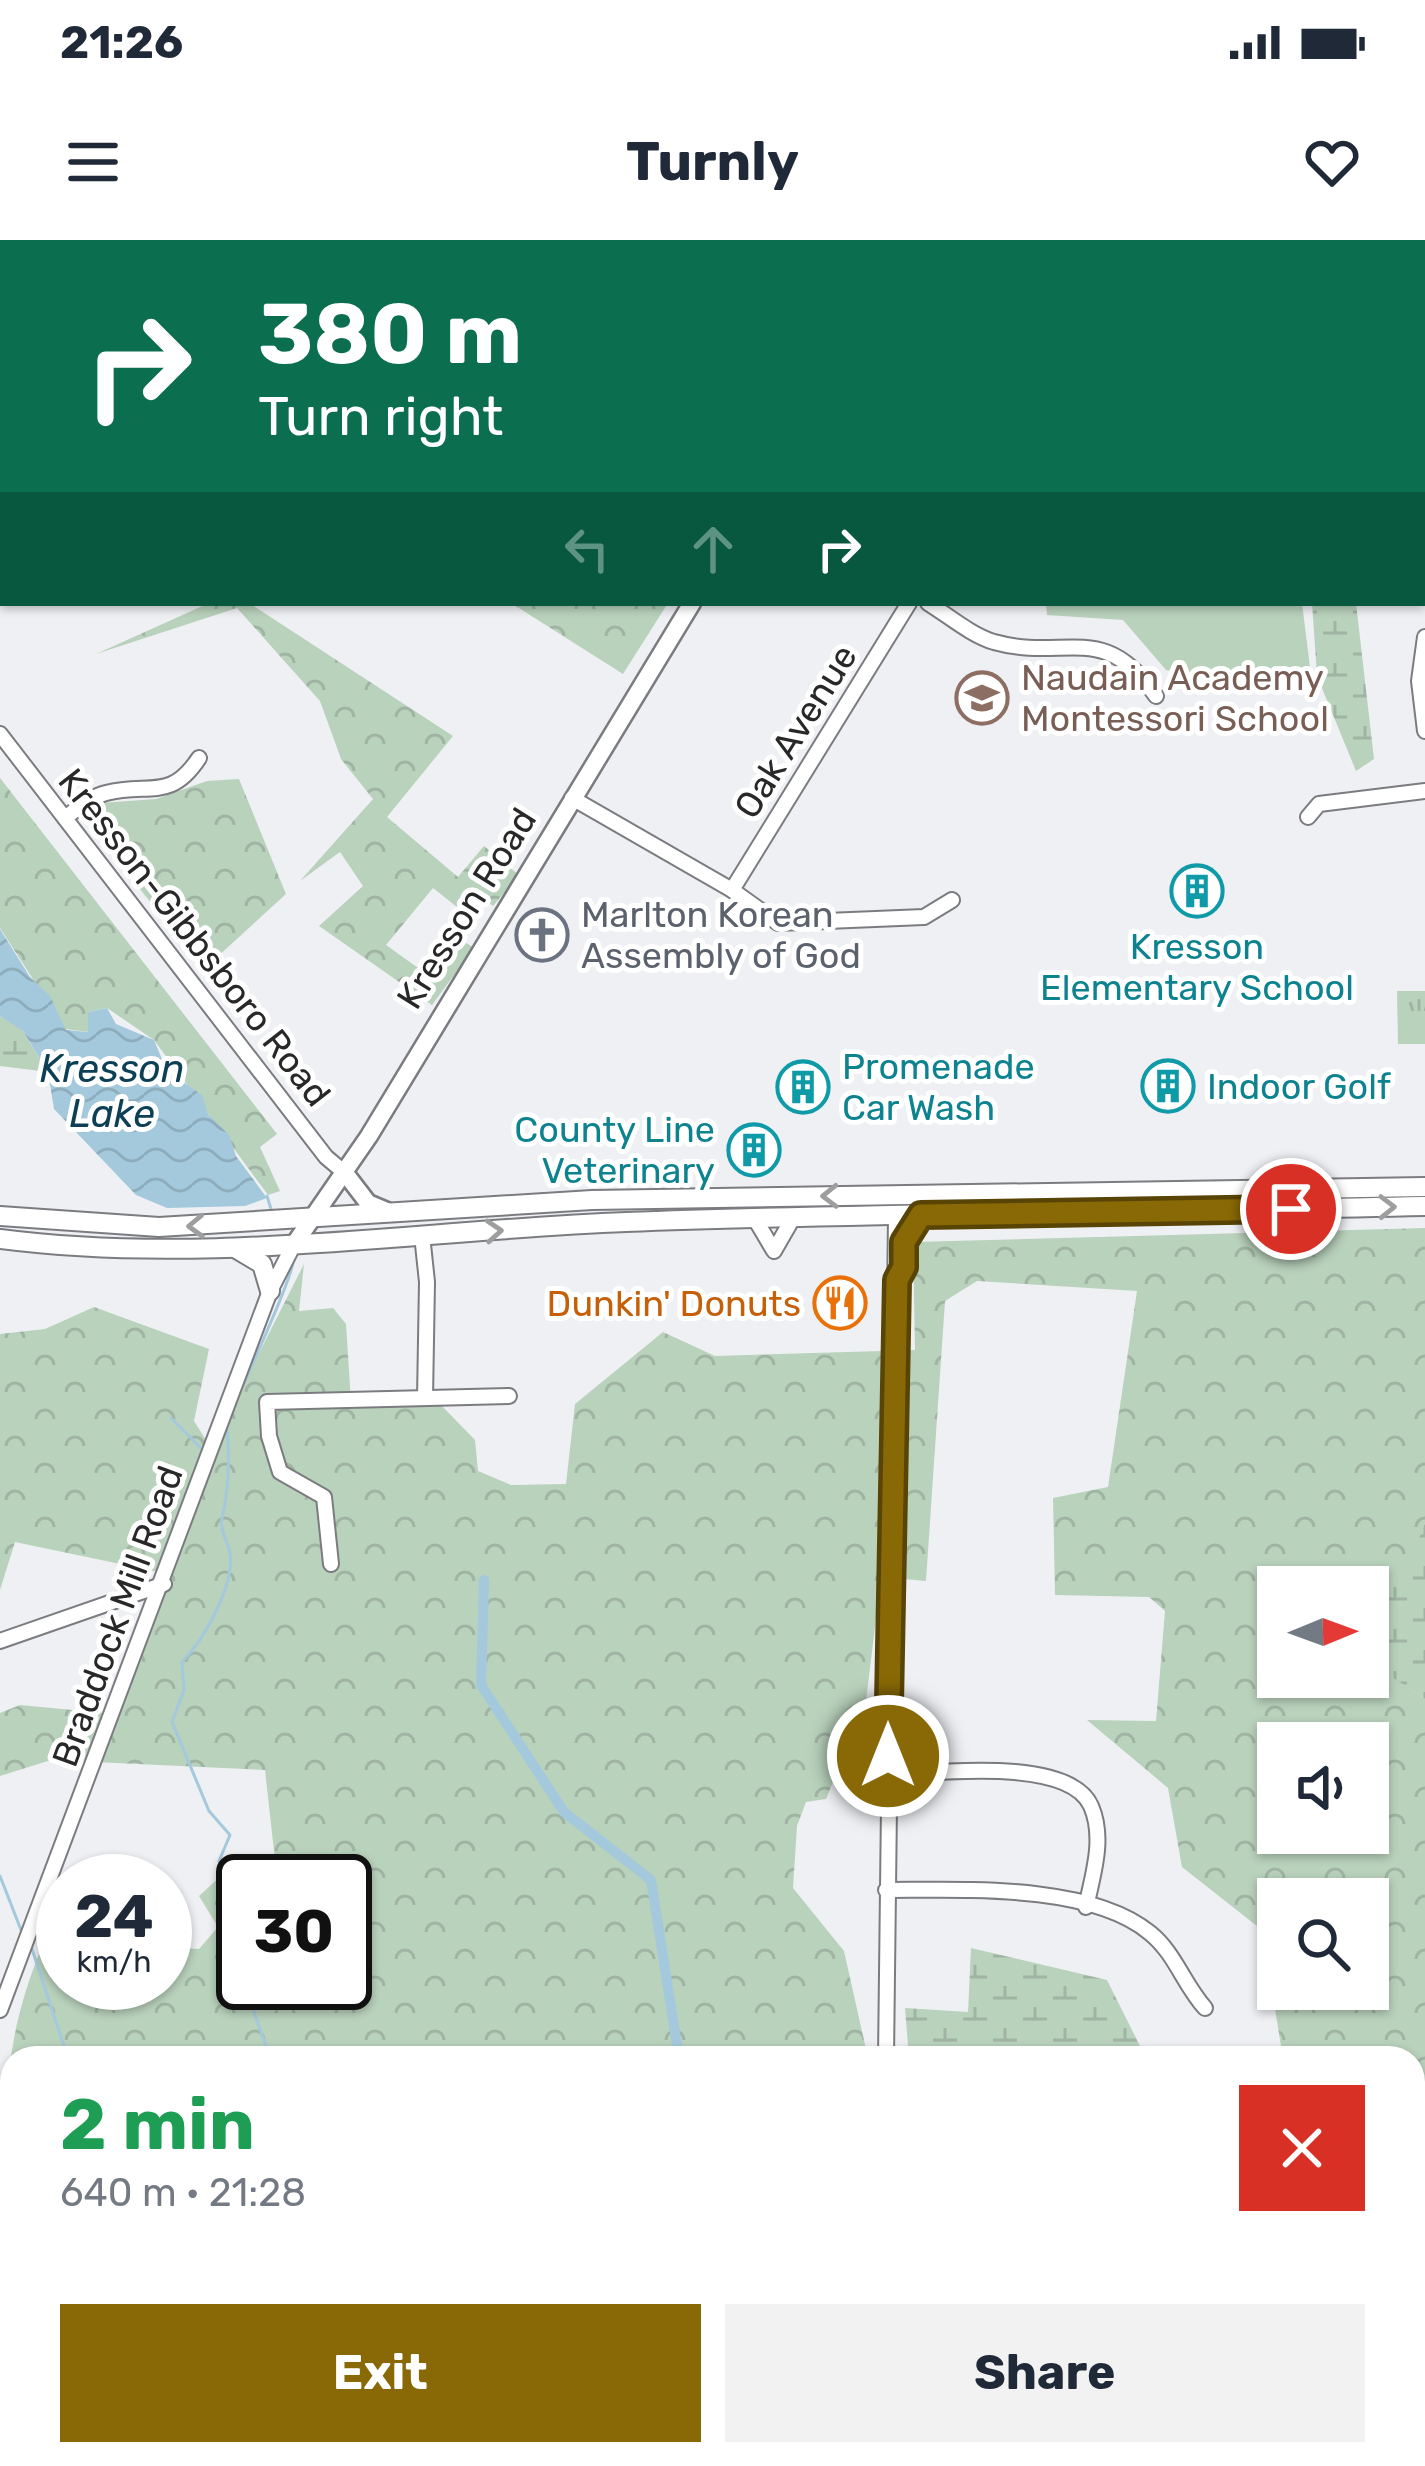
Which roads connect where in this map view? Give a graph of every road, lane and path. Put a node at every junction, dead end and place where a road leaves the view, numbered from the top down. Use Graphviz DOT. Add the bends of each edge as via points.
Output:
graph roads {
  1 [pos="690,606"];
  2 [pos="907,606"];
  3 [pos="933,606"];
  4 [pos="1425,637"];
  5 [pos="1156,697"];
  6 [pos="1425,731"];
  7 [pos="0,734"];
  8 [pos="199,758"];
  9 [pos="1425,791"];
  10 [pos="572,798"];
  11 [pos="1308,817"];
  12 [pos="65,818"];
  13 [pos="732,890"];
  14 [pos="952,900"];
  15 [pos="344,1173"];
  16 [pos="1425,1187"];
  17 [pos="947,1196"];
  18 [pos="1425,1205"];
  19 [pos="395,1213"];
  20 [pos="921,1215"];
  21 [pos="0,1216"];
  22 [pos="896,1216"];
  23 [pos="313,1218"];
  24 [pos="793,1218"];
  25 [pos="755,1219"];
  26 [pos="422,1235"];
  27 [pos="0,1239"];
  28 [pos="230,1246"];
  29 [pos="293,1246"];
  30 [pos="897,1280"];
  31 [pos="270,1292"];
  32 [pos="509,1396"];
  33 [pos="425,1398"];
  34 [pos="331,1564"];
  35 [pos="164,1584"];
  36 [pos="0,1641"];
  37 [pos="888,1775"];
  38 [pos="886,1890"];
  39 [pos="1086,1906"];
  40 [pos="1205,2008"];
  41 [pos="0,2010"];
  42 [pos="886,2046"];
  1 -- 10 [label="main road, Kresson Road"];
  2 -- 13 [label="street, Oak Avenue"];
  3 -- 5 [label="street" via="996,642 1116,653"];
  4 -- 6 [label="street"];
  7 -- 12 [label="street, Kresson-Gibbsboro Road"];
  8 -- 12 [label="street" via="173,785 103,794"];
  9 -- 11 [label="street" via="1319,805"];
  10 -- 13 [label="street"];
  10 -- 15 [label="main road, Kresson Road"];
  12 -- 15 [label="street, Kresson-Gibbsboro Road"];
  13 -- 14 [label="street" via="785,925 924,917"];
  15 -- 19 [label="main road" via="370,1204"];
  15 -- 23 [label="main road, Kresson Road"];
  16 -- 17 [label="highway"];
  17 -- 19 [label="highway, one-way" via="592,1200"];
  17 -- 22 [label="highway"];
  20 -- 18 [label="highway, one-way"];
  19 -- 23 [label="highway"];
  20 -- 22 [label="highway"];
  20 -- 30 [label="street" via="904,1242"];
  23 -- 21 [label="highway, one-way" via="125,1228"];
  22 -- 24 [label="highway"];
  22 -- 30 [label="street"];
  23 -- 29 [label="main road, Kresson Road"];
  24 -- 25 [label="highway"];
  24 -- 25 [label="street" via="774,1251"];
  26 -- 25 [label="highway, one-way"];
  26 -- 29 [label="highway"];
  26 -- 33 [label="street"];
  27 -- 28 [label="highway" via="91,1249"];
  28 -- 29 [label="highway"];
  28 -- 31 [label="highway" via="265,1268"];
  29 -- 31 [label="street, Braddock Mill Road"];
  30 -- 37 [label="street"];
  31 -- 35 [label="street, Braddock Mill Road"];
  32 -- 33 [label="street"];
  33 -- 34 [label="street" via="267,1402 280,1472 324,1497"];
  35 -- 36 [label="street"];
  35 -- 41 [label="street, Braddock Mill Road"];
  37 -- 38 [label="street"];
  37 -- 39 [label="street" via="1022,1773 1072,1785 1088,1800 1097,1835"];
  38 -- 39 [label="street" via="1005,1892"];
  38 -- 42 [label="street"];
  39 -- 40 [label="street" via="1154,1936"];
}
